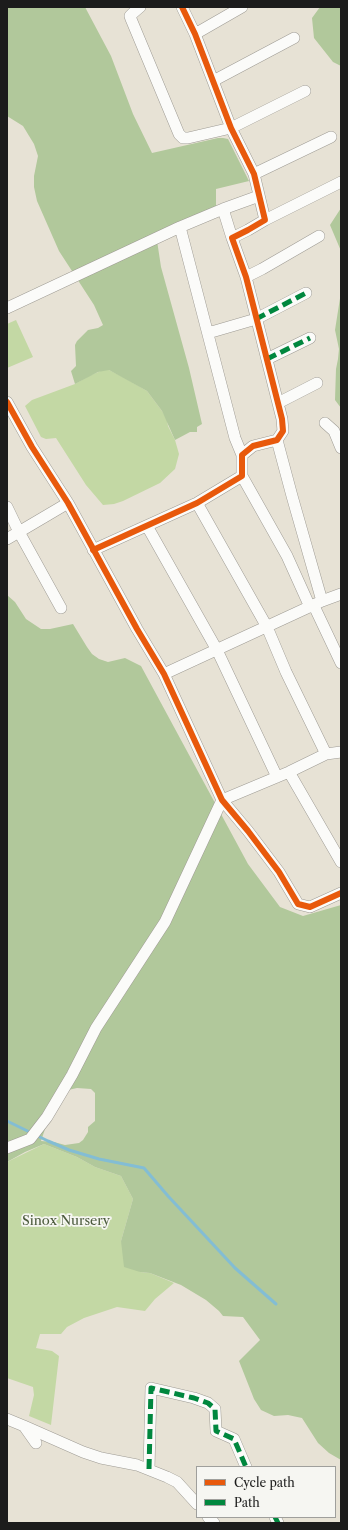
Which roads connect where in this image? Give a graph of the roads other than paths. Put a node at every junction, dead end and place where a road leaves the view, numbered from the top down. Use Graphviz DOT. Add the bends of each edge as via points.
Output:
graph roads {
  1 [pos="140,7"];
  2 [pos="182,7"];
  3 [pos="242,7"];
  4 [pos="195,34"];
  5 [pos="294,38"];
  6 [pos="213,81"];
  7 [pos="305,91"];
  8 [pos="231,128"];
  9 [pos="331,137"];
  10 [pos="254,174"];
  11 [pos="341,182"];
  12 [pos="259,196"];
  13 [pos="223,209"];
  14 [pos="265,220"];
  15 [pos="180,227"];
  16 [pos="319,236"];
  17 [pos="232,238"];
  18 [pos="246,277"];
  19 [pos="306,294"];
  20 [pos="7,308"];
  21 [pos="256,319"];
  22 [pos="208,333"];
  23 [pos="310,338"];
  24 [pos="267,359"];
  25 [pos="317,383"];
  26 [pos="7,402"];
  27 [pos="278,403"];
  28 [pos="325,423"];
  29 [pos="277,440"];
  30 [pos="341,448"];
  31 [pos="242,455"];
  32 [pos="242,476"];
  33 [pos="197,502"];
  34 [pos="68,503"];
  35 [pos="7,507"];
  36 [pos="147,526"];
  37 [pos="19,532"];
  38 [pos="7,538"];
  39 [pos="93,550"];
  40 [pos="341,594"];
  41 [pos="315,605"];
  42 [pos="61,608"];
  43 [pos="267,627"];
  44 [pos="218,650"];
  45 [pos="341,663"];
  46 [pos="164,674"];
  47 [pos="341,752"];
  48 [pos="326,754"];
  49 [pos="289,772"];
  50 [pos="277,777"];
  51 [pos="222,800"];
  52 [pos="341,862"];
  53 [pos="341,893"];
  54 [pos="7,1148"];
  55 [pos="7,1419"];
  56 [pos="24,1426"];
  57 [pos="36,1443"];
  58 [pos="246,1466"];
  59 [pos="149,1469"];
  60 [pos="196,1503"];
  1 -- 8 [label="street" via="130,16 179,134 183,138 188,138"];
  2 -- 4 [label="street"];
  3 -- 4 [label="street"];
  4 -- 6 [label="street"];
  5 -- 6 [label="street"];
  6 -- 8 [label="street"];
  7 -- 8 [label="street"];
  8 -- 10 [label="street"];
  9 -- 10 [label="street"];
  10 -- 12 [label="street"];
  11 -- 14 [label="street"];
  12 -- 13 [label="street"];
  12 -- 14 [label="street"];
  13 -- 15 [label="street"];
  13 -- 17 [label="street"];
  14 -- 17 [label="street"];
  15 -- 20 [label="street"];
  15 -- 22 [label="street"];
  16 -- 18 [label="street"];
  17 -- 18 [label="street"];
  18 -- 21 [label="street"];
  19 -- 21 [label="street"];
  21 -- 22 [label="street"];
  21 -- 24 [label="street"];
  22 -- 31 [label="street" via="235,438"];
  23 -- 24 [label="street"];
  24 -- 27 [label="street"];
  25 -- 27 [label="street"];
  26 -- 34 [label="street"];
  27 -- 29 [label="street" via="283,431"];
  28 -- 30 [label="street" via="334,431"];
  29 -- 31 [label="street" via="253,446"];
  29 -- 41 [label="street" via="292,496"];
  31 -- 32 [label="street"];
  32 -- 33 [label="street"];
  32 -- 41 [label="street"];
  33 -- 36 [label="street"];
  33 -- 43 [label="street"];
  34 -- 37 [label="street"];
  34 -- 39 [label="street"];
  35 -- 37 [label="street"];
  36 -- 39 [label="street"];
  36 -- 44 [label="street"];
  37 -- 38 [label="street"];
  37 -- 42 [label="street"];
  39 -- 46 [label="street"];
  40 -- 41 [label="street"];
  41 -- 43 [label="street"];
  41 -- 45 [label="street"];
  43 -- 44 [label="street"];
  43 -- 48 [label="street"];
  44 -- 46 [label="street"];
  44 -- 50 [label="street"];
  46 -- 51 [label="street"];
  47 -- 48 [label="street"];
  48 -- 49 [label="street"];
  49 -- 50 [label="street"];
  49 -- 52 [label="street"];
  50 -- 51 [label="street"];
  51 -- 53 [label="street" via="279,872 298,904 310,907"];
  51 -- 54 [label="street" via="165,922 96,1028 72,1076 47,1117 30,1139"];
  55 -- 56 [label="street"];
  56 -- 57 [label="street"];
  56 -- 59 [label="street" via="101,1458"];
  58 -- 59 [label="street" via="234,1439 216,1431 215,1409 208,1403 151,1388"];
  59 -- 60 [label="street" via="177,1482"];
}
